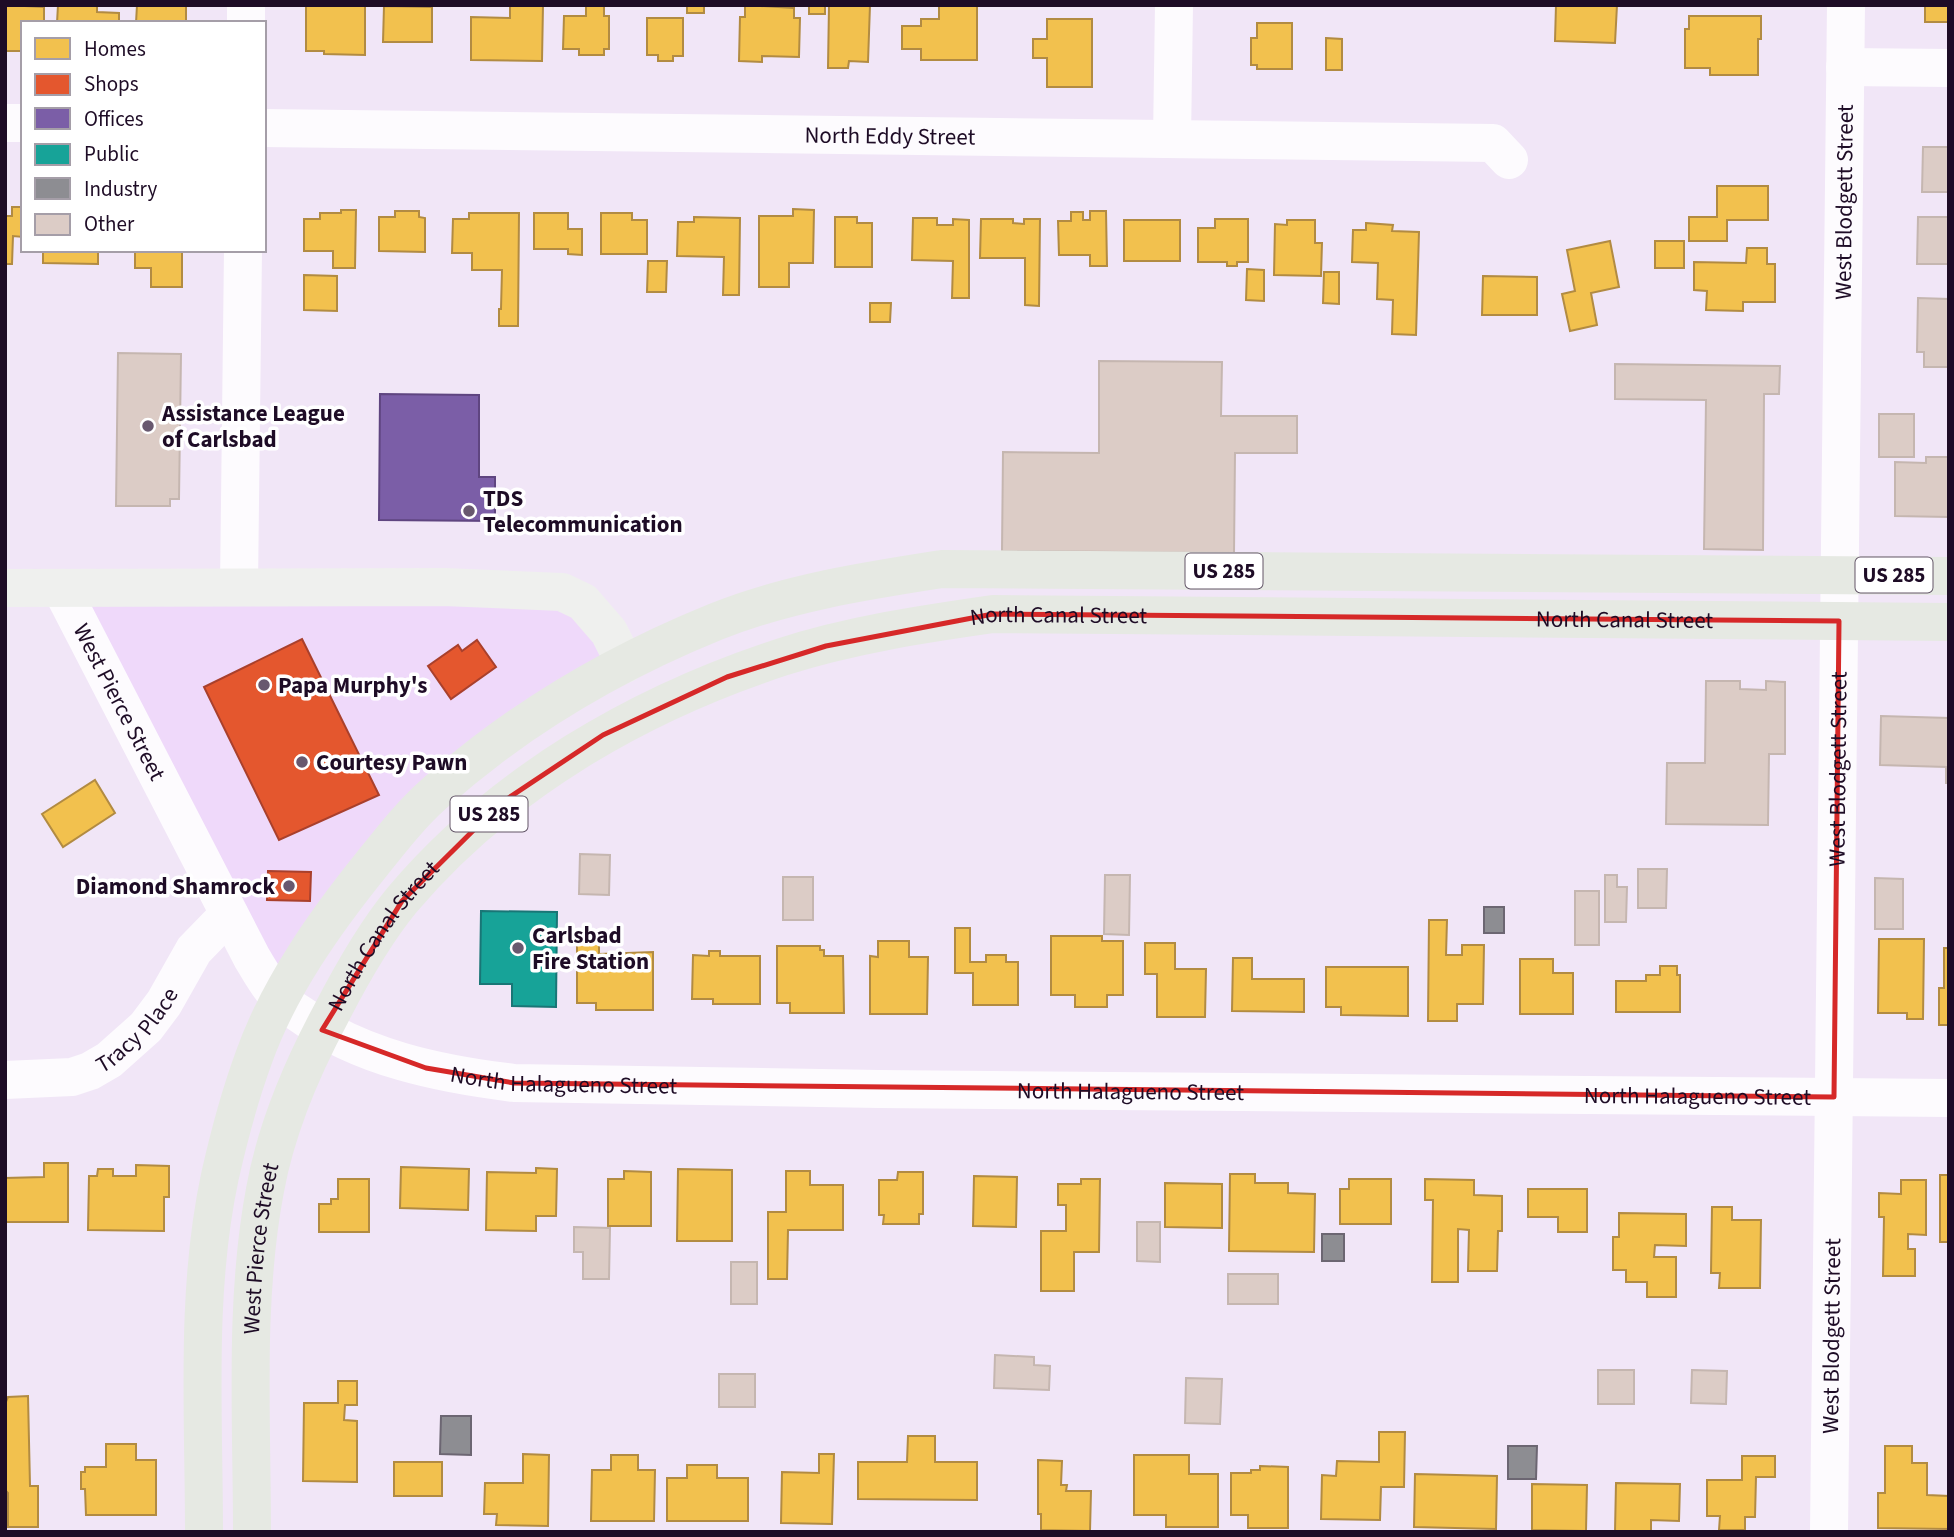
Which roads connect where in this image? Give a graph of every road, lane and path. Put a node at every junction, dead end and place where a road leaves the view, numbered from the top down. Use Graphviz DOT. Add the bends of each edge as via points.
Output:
graph roads {
  1 [pos="1174,5"];
  2 [pos="1846,5"];
  3 [pos="1845,67"];
  4 [pos="1949,68"];
  5 [pos="266,128"];
  6 [pos="1172,139"];
  7 [pos="1509,159"];
  8 [pos="243,252"];
  9 [pos="1840,575"];
  10 [pos="1949,576"];
  11 [pos="239,586"];
  12 [pos="5,588"];
  13 [pos="61,588"];
  14 [pos="1839,621"];
  15 [pos="1949,622"];
  16 [pos="625,664"];
  17 [pos="727,677"];
  18 [pos="229,915"];
  19 [pos="280,1000"];
  20 [pos="322,1030"];
  21 [pos="5,1080"];
  22 [pos="1834,1097"];
  23 [pos="1949,1098"];
  24 [pos="204,1532"];
  25 [pos="252,1532"];
  26 [pos="1829,1532"];
  1 -- 6 [label="street"];
  2 -- 3 [label="street, West Blodgett Street"];
  3 -- 4 [label="street"];
  3 -- 9 [label="street, West Blodgett Street"];
  5 -- 6 [label="street, North Eddy Street"];
  6 -- 7 [label="street, North Eddy Street" via="1493,143"];
  8 -- 11 [label="street"];
  9 -- 10 [label="highway, North Canal Street / US 285"];
  9 -- 14 [label="street, West Blodgett Street"];
  9 -- 16 [label="highway, North Canal Street / US 285" via="942,569 859,582 782,601 717,622"];
  11 -- 13 [label="main road"];
  11 -- 16 [label="main road" via="562,592 592,612 609,632"];
  12 -- 13 [label="main road"];
  13 -- 18 [label="street, West Pierce Street"];
  14 -- 15 [label="highway, North Canal Street / US 285"];
  14 -- 17 [label="highway, North Canal Street / US 285" via="993,614 839,643"];
  14 -- 22 [label="street, West Blodgett Street"];
  16 -- 17 [label="highway" via="637,675 660,679"];
  16 -- 19 [label="highway, North Canal Street / US 285" via="495,743 432,795 358,881"];
  17 -- 20 [label="highway, North Canal Street / US 285" via="603,735 501,803 401,901"];
  18 -- 19 [label="street, West Pierce Street"];
  18 -- 21 [label="street, Tracy Place" via="194,950 146,1027 109,1060 72,1077"];
  19 -- 20 [label="street, West Pierce Street"];
  19 -- 24 [label="highway, US 285" via="254,1055 236,1114 209,1243 204,1328"];
  20 -- 22 [label="street, North Halagueno Street" via="353,1046 426,1068 514,1083"];
  20 -- 25 [label="highway, West Pierce Street / US 285" via="284,1123 266,1187 257,1247"];
  22 -- 23 [label="street, North Halagueno Street"];
  22 -- 26 [label="street, West Blodgett Street"];
}
